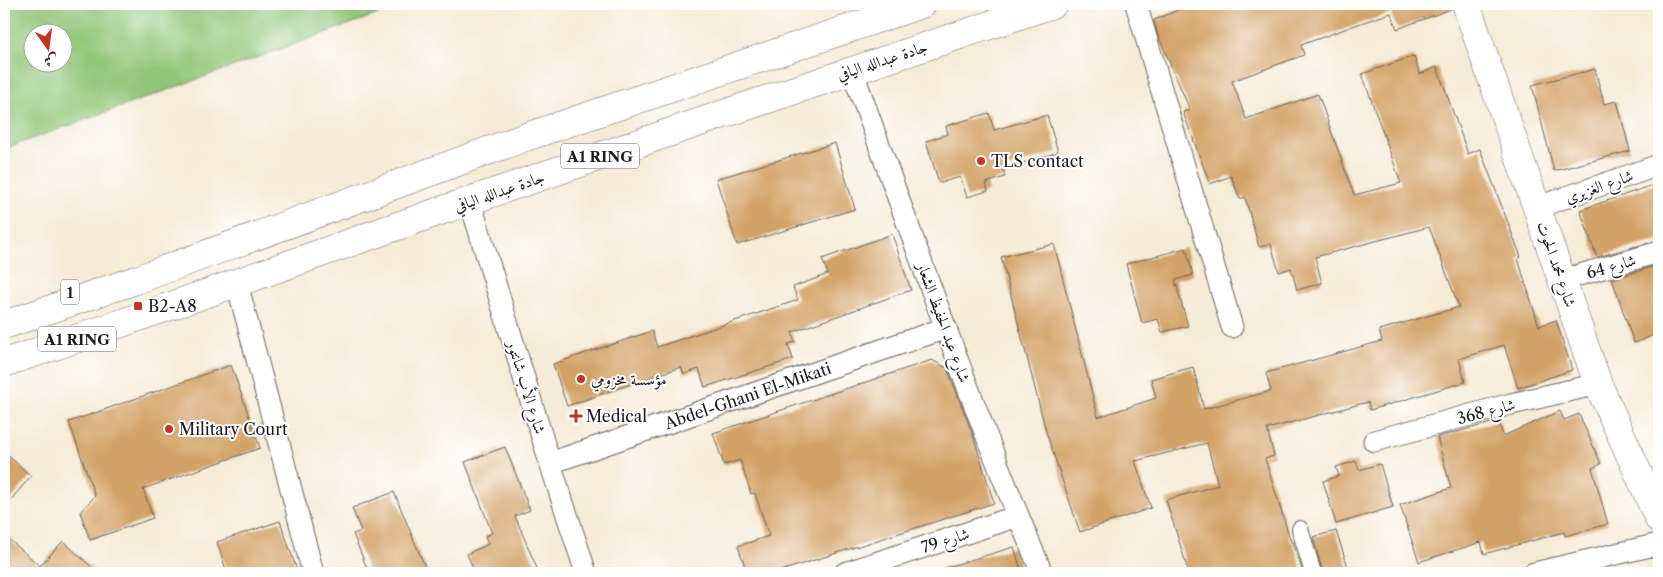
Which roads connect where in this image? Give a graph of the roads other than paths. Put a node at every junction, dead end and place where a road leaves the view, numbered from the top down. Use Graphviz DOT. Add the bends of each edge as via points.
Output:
graph roads {
  1 [pos="922,4"];
  2 [pos="1053,4"];
  3 [pos="1136,4"];
  4 [pos="1466,4"];
  5 [pos="852,70"];
  6 [pos="1659,165"];
  7 [pos="470,201"];
  8 [pos="1538,207"];
  9 [pos="1659,252"];
  10 [pos="136,280"];
  11 [pos="1562,280"];
  12 [pos="237,283"];
  13 [pos="4,304"];
  14 [pos="150,314"];
  15 [pos="4,325"];
  16 [pos="1232,327"];
  17 [pos="946,328"];
  18 [pos="4,363"];
  19 [pos="4,380"];
  20 [pos="1598,384"];
  21 [pos="1374,441"];
  22 [pos="550,463"];
  23 [pos="1018,516"];
  24 [pos="1659,519"];
  25 [pos="1300,529"];
  26 [pos="1659,544"];
  27 [pos="313,573"];
  28 [pos="586,573"];
  29 [pos="845,573"];
  30 [pos="1042,573"];
  31 [pos="1312,573"];
  32 [pos="1534,573"];
  1 -- 10 [label="main road, A1 RING" via="526,137"];
  2 -- 5 [label="main road, جادة عبدالله اليافي / A1 RING"];
  3 -- 16 [label="street"];
  4 -- 8 [label="main road, شارع محمد الحوت"];
  5 -- 7 [label="main road, جادة عبدالله اليافي / A1 RING"];
  5 -- 17 [label="street, شارع عبد الحفيظ الشعار"];
  6 -- 8 [label="street, شارع الغزيري"];
  7 -- 12 [label="main road, جادة عبدالله اليافي / A1 RING"];
  7 -- 22 [label="street, شارع الأب شانتور"];
  8 -- 11 [label="main road, شارع محمد الحوت"];
  9 -- 11 [label="street, شارع 64"];
  10 -- 13 [label="main road, 1"];
  10 -- 15 [label="main road, A1 RING"];
  11 -- 20 [label="main road, شارع محمد الحوت"];
  12 -- 14 [label="main road, جادة عبدالله اليافي / A1 RING"];
  12 -- 27 [label="street"];
  14 -- 18 [label="main road, جادة عبدالله اليافي / A1 RING"];
  14 -- 19 [label="main road"];
  17 -- 22 [label="street, Abdel-Ghani El-Mikati"];
  17 -- 23 [label="street, شارع عبد الحفيظ الشعار"];
  20 -- 21 [label="street, شارع 368"];
  20 -- 24 [label="main road, شارع محمد الحوت"];
  22 -- 28 [label="street, شارع الأب شانتور"];
  23 -- 29 [label="street, شارع 79"];
  23 -- 30 [label="street, شارع عبد الحفيظ الشعار"];
  25 -- 31 [label="street"];
  26 -- 32 [label="street"];
}
